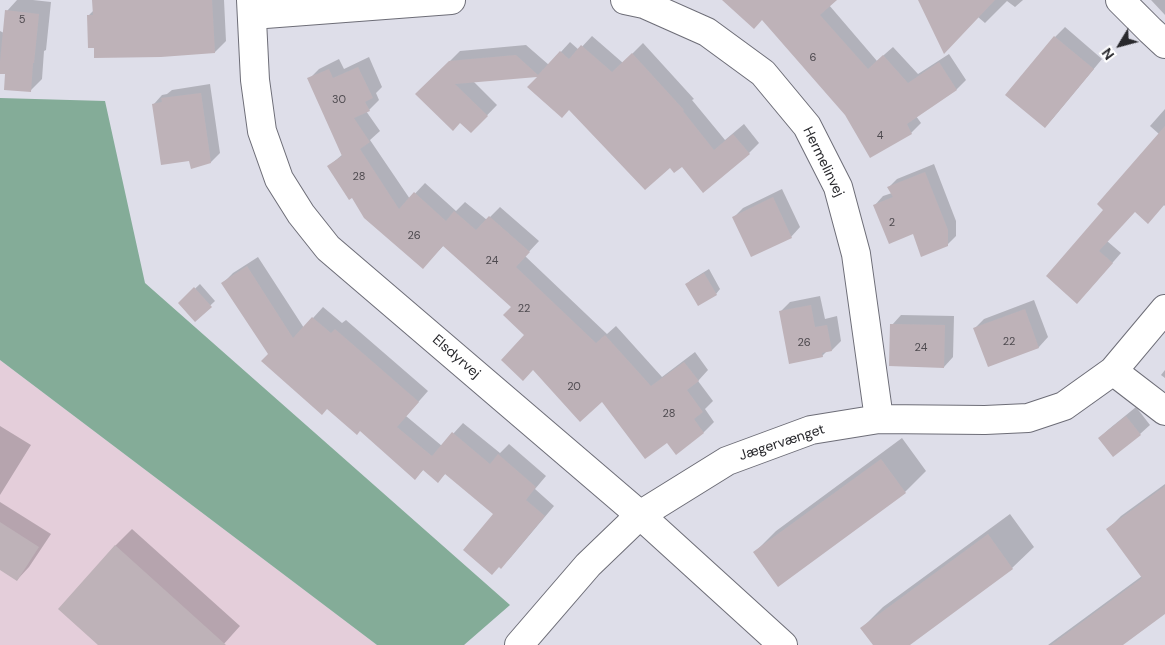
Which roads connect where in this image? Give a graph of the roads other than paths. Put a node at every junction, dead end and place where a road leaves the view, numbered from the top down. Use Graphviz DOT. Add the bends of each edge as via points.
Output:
graph roads {
  1 [pos="451,0"];
  2 [pos="625,0"];
  3 [pos="1120,0"];
  4 [pos="252,8"];
  5 [pos="1165,44"];
  6 [pos="1165,309"];
  7 [pos="1113,371"];
  8 [pos="1165,411"];
  9 [pos="879,419"];
  10 [pos="640,515"];
  11 [pos="520,645"];
  12 [pos="783,645"];
  1 -- 4 [label="street"];
  2 -- 9 [label="street, Hermelinvej" via="644,4 708,32 763,74 807,126 838,188 856,254"];
  3 -- 5 [label="street"];
  4 -- 10 [label="street, Elsdyrvej" via="262,131 279,179 301,214 328,248"];
  6 -- 7 [label="street, Jægervænget"];
  7 -- 8 [label="street"];
  7 -- 9 [label="street, Jægervænget" via="1064,406 1028,418"];
  9 -- 10 [label="street, Jægervænget" via="811,430 727,461"];
  10 -- 11 [label="street, Jægervænget" via="588,566"];
  10 -- 12 [label="street, Elsdyrvej"];
}
